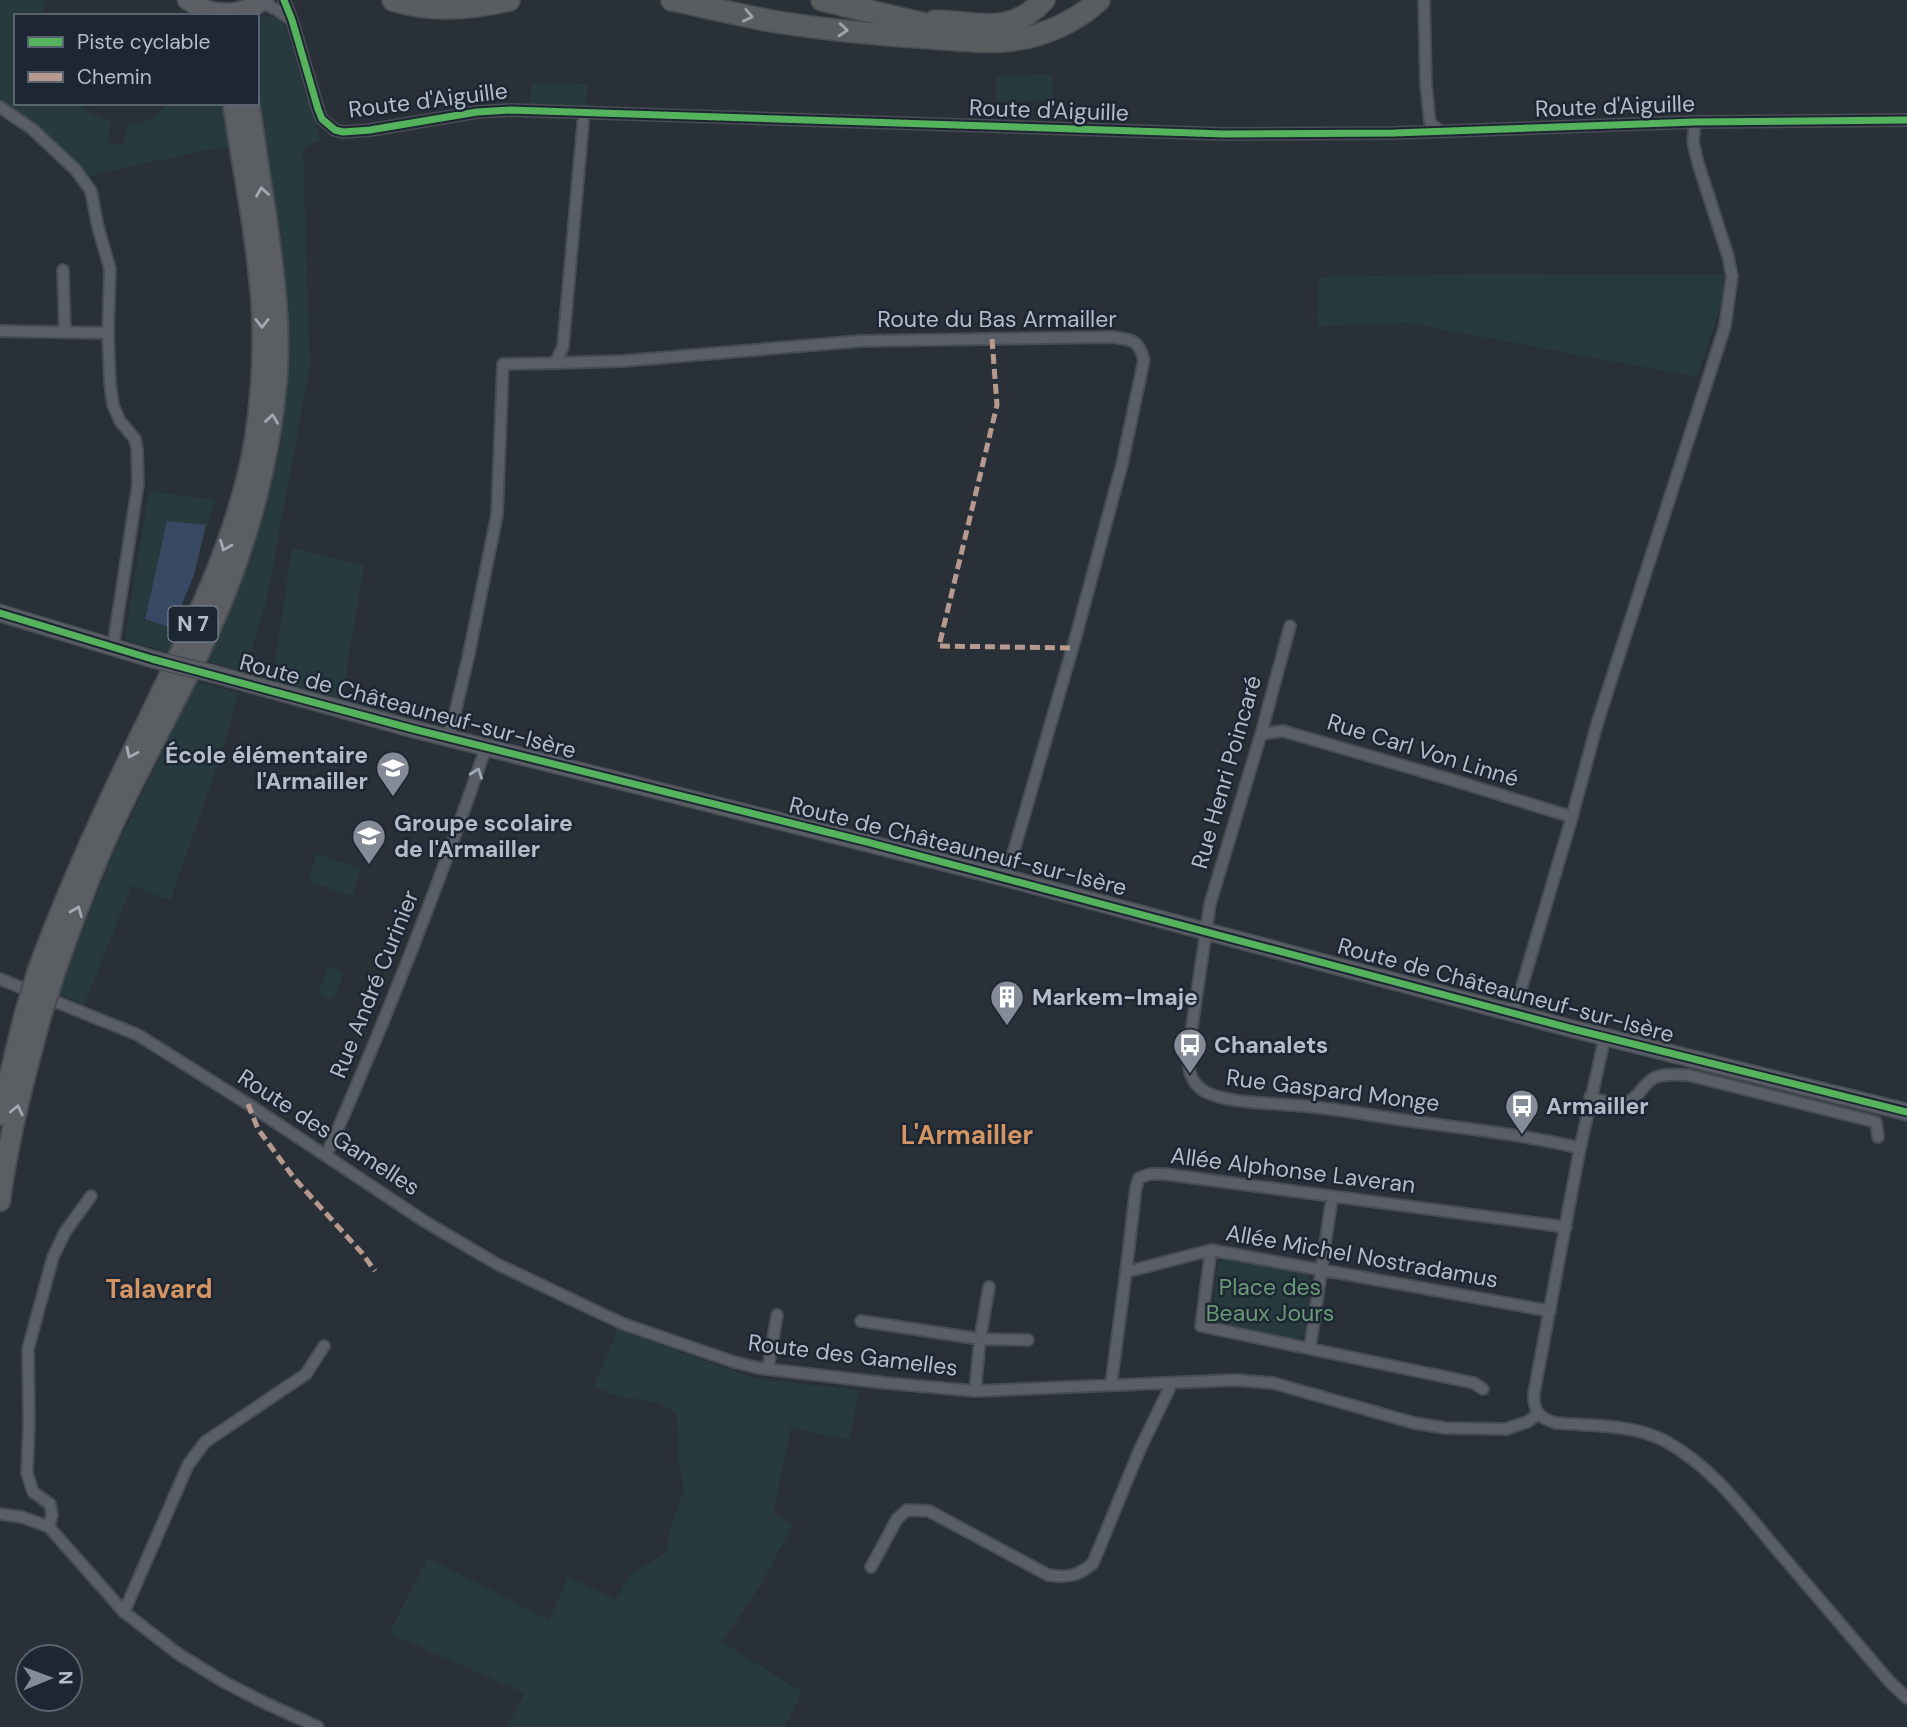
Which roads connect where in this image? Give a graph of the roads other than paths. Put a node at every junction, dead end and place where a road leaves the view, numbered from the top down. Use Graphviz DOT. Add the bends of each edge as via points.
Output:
graph roads {
  1 [pos="284,0"];
  2 [pos="393,0"];
  3 [pos="509,0"];
  4 [pos="672,0"];
  5 [pos="822,0"];
  6 [pos="1044,0"];
  7 [pos="1080,0"];
  8 [pos="1089,0"];
  9 [pos="1099,0"];
  10 [pos="1424,0"];
  11 [pos="254,7"];
  12 [pos="199,8"];
  13 [pos="292,20"];
  14 [pos="916,21"];
  15 [pos="1061,25"];
  16 [pos="233,105"];
  17 [pos="249,105"];
  18 [pos="0,107"];
  19 [pos="584,112"];
  20 [pos="1907,120"];
  21 [pos="1695,122"];
  22 [pos="1440,131"];
  23 [pos="63,270"];
  24 [pos="0,331"];
  25 [pos="65,332"];
  26 [pos="108,333"];
  27 [pos="555,363"];
  28 [pos="0,613"];
  29 [pos="1290,626"];
  30 [pos="113,648"];
  31 [pos="1261,734"];
  32 [pos="449,738"];
  33 [pos="486,747"];
  34 [pos="1572,817"];
  35 [pos="1006,878"];
  36 [pos="1206,931"];
  37 [pos="46,973"];
  38 [pos="0,979"];
  39 [pos="1514,1013"];
  40 [pos="33,1014"];
  41 [pos="1605,1037"];
  42 [pos="1590,1097"];
  43 [pos="1907,1112"];
  44 [pos="0,1115"];
  45 [pos="1878,1137"];
  46 [pos="1580,1148"];
  47 [pos="326,1156"];
  48 [pos="91,1196"];
  49 [pos="1332,1197"];
  50 [pos="0,1201"];
  51 [pos="1566,1227"];
  52 [pos="1211,1250"];
  53 [pos="1321,1270"];
  54 [pos="1126,1272"];
  55 [pos="989,1287"];
  56 [pos="1550,1311"];
  57 [pos="777,1315"];
  58 [pos="861,1321"];
  59 [pos="981,1339"];
  60 [pos="1027,1340"];
  61 [pos="324,1346"];
  62 [pos="1310,1348"];
  63 [pos="768,1369"];
  64 [pos="1172,1383"];
  65 [pos="1111,1385"];
  66 [pos="1483,1390"];
  67 [pos="975,1391"];
  68 [pos="1538,1414"];
  69 [pos="0,1514"];
  70 [pos="49,1527"];
  71 [pos="871,1567"];
  72 [pos="124,1612"];
  73 [pos="1907,1698"];
  74 [pos="318,1727"];
  1 -- 13 [label="street, Route d'Aiguille"];
  2 -- 3 [label="highway" via="454,8"];
  4 -- 15 [label="highway, one-way" via="803,25 990,42 1019,39"];
  5 -- 14 [label="highway"];
  6 -- 14 [label="highway" via="1021,18 989,27"];
  7 -- 14 [label="highway" via="1053,19 1015,32 946,30"];
  8 -- 15 [label="highway"];
  9 -- 15 [label="highway"];
  10 -- 22 [label="street" via="1430,123"];
  11 -- 12 [label="main road" via="225,13"];
  11 -- 13 [label="street" via="277,10"];
  13 -- 19 [label="street, Route d'Aiguille" via="318,109 335,130 370,130 477,112"];
  16 -- 37 [label="highway, N 7, one-way" via="262,313 255,438 235,522 190,632 60,910"];
  37 -- 17 [label="highway, N 7, one-way" via="113,824 209,631 260,489 273,414 278,336"];
  18 -- 26 [label="street" via="75,169 91,191 110,268"];
  19 -- 22 [label="street, Route d'Aiguille" via="1224,134"];
  19 -- 27 [label="street" via="563,347"];
  20 -- 21 [label="street, Route d'Aiguille"];
  21 -- 22 [label="street, Route d'Aiguille"];
  21 -- 34 [label="street" via="1698,163 1732,276 1725,326 1597,724"];
  23 -- 25 [label="street"];
  24 -- 25 [label="street"];
  25 -- 26 [label="street"];
  26 -- 30 [label="street" via="113,405 135,439 138,484"];
  27 -- 32 [label="street" via="503,364 498,515"];
  27 -- 35 [label="street, Route du Bas Armailler" via="860,341 1113,337 1140,346 1144,360 1122,464"];
  28 -- 30 [label="main road, Route de Châteauneuf-sur-Isère"];
  29 -- 31 [label="street, Rue Henri Poincaré"];
  30 -- 32 [label="main road, Route de Châteauneuf-sur-Isère, bridge"];
  31 -- 34 [label="street, Rue Carl Von Linné" via="1283,731"];
  31 -- 36 [label="street, Rue Henri Poincaré"];
  32 -- 33 [label="main road, Route de Châteauneuf-sur-Isère"];
  33 -- 35 [label="main road, Route de Châteauneuf-sur-Isère"];
  47 -- 33 [label="street, Rue André Curinier, one-way" via="380,1032"];
  34 -- 39 [label="street"];
  35 -- 36 [label="main road, Route de Châteauneuf-sur-Isère"];
  36 -- 39 [label="main road, Route de Châteauneuf-sur-Isère"];
  36 -- 46 [label="street, Rue Gaspard Monge" via="1188,1066 1202,1090 1221,1098 1522,1136"];
  37 -- 40 [label="highway, N 7, bridge"];
  38 -- 47 [label="street, Route des Gamelles" via="138,1035"];
  39 -- 41 [label="main road, Route de Châteauneuf-sur-Isère"];
  40 -- 44 [label="highway, N 7"];
  50 -- 40 [label="highway, N 7, one-way"];
  41 -- 42 [label="street"];
  41 -- 43 [label="main road, Route de Châteauneuf-sur-Isère"];
  42 -- 45 [label="street" via="1621,1105 1656,1077 1688,1075 1876,1122"];
  42 -- 46 [label="street"];
  46 -- 51 [label="street"];
  47 -- 63 [label="street, Route des Gamelles" via="497,1264 582,1306 734,1363"];
  48 -- 70 [label="street" via="53,1257 28,1349 27,1473 33,1492 50,1504"];
  49 -- 51 [label="street, Allée Alphonse Laveran"];
  49 -- 53 [label="street"];
  49 -- 54 [label="street, Allée Alphonse Laveran" via="1164,1174 1139,1178"];
  51 -- 56 [label="street"];
  52 -- 53 [label="street, Allée Michel Nostradamus"];
  52 -- 54 [label="street, Allée Michel Nostradamus"];
  52 -- 62 [label="street" via="1201,1325"];
  53 -- 56 [label="street, Allée Michel Nostradamus"];
  53 -- 62 [label="street"];
  54 -- 65 [label="street, Allée Alphonse Laveran"];
  55 -- 59 [label="street"];
  56 -- 68 [label="street" via="1534,1394"];
  57 -- 63 [label="street"];
  58 -- 59 [label="street"];
  59 -- 60 [label="street"];
  59 -- 67 [label="street"];
  61 -- 72 [label="street" via="306,1374 205,1442 188,1465"];
  62 -- 66 [label="street" via="1474,1383"];
  63 -- 67 [label="street, Route des Gamelles"];
  64 -- 65 [label="street, Route des Gamelles"];
  64 -- 68 [label="street, Route des Gamelles" via="1273,1383 1445,1428 1506,1429"];
  64 -- 71 [label="street" via="1093,1563 1085,1571 1076,1576 1048,1575 929,1511 907,1510 897,1519"];
  65 -- 67 [label="street, Route des Gamelles"];
  68 -- 73 [label="street" via="1556,1423 1647,1434 1704,1469"];
  69 -- 70 [label="street"];
  70 -- 72 [label="street"];
  72 -- 74 [label="street" via="224,1682"];
}
